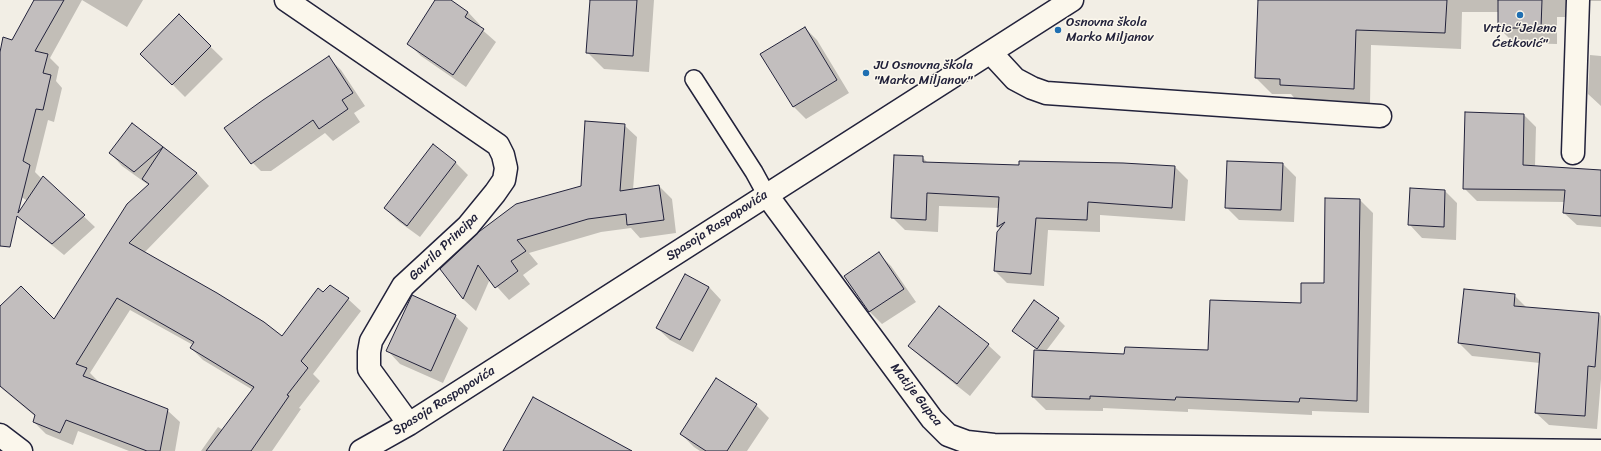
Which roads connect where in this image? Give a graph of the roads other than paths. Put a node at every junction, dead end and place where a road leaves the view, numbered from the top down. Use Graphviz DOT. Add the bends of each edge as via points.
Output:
graph roads {
  1 [pos="286,0"];
  2 [pos="1072,0"];
  3 [pos="1578,0"];
  4 [pos="991,52"];
  5 [pos="694,79"];
  6 [pos="1380,116"];
  7 [pos="1573,153"];
  8 [pos="766,194"];
  9 [pos="409,424"];
  10 [pos="0,435"];
  11 [pos="364,450"];
  12 [pos="21,451"];
  13 [pos="1601,451"];
  1 -- 9 [label="street, Gavrila Principa" via="498,146 503,154 506,168 504,180 495,193 468,226 403,286 371,341 369,369"];
  2 -- 4 [label="street, Spasoja Raspopovića"];
  3 -- 7 [label="street"];
  4 -- 6 [label="street" via="1015,79 1046,93"];
  4 -- 8 [label="street, Spasoja Raspopovića"];
  5 -- 8 [label="lane"];
  8 -- 9 [label="street, Spasoja Raspopovića"];
  8 -- 13 [label="street, Matije Gupca" via="932,419 948,435 967,442 994,445"];
  9 -- 11 [label="street, Spasoja Raspopovića"];
  10 -- 12 [label="street"];
}
